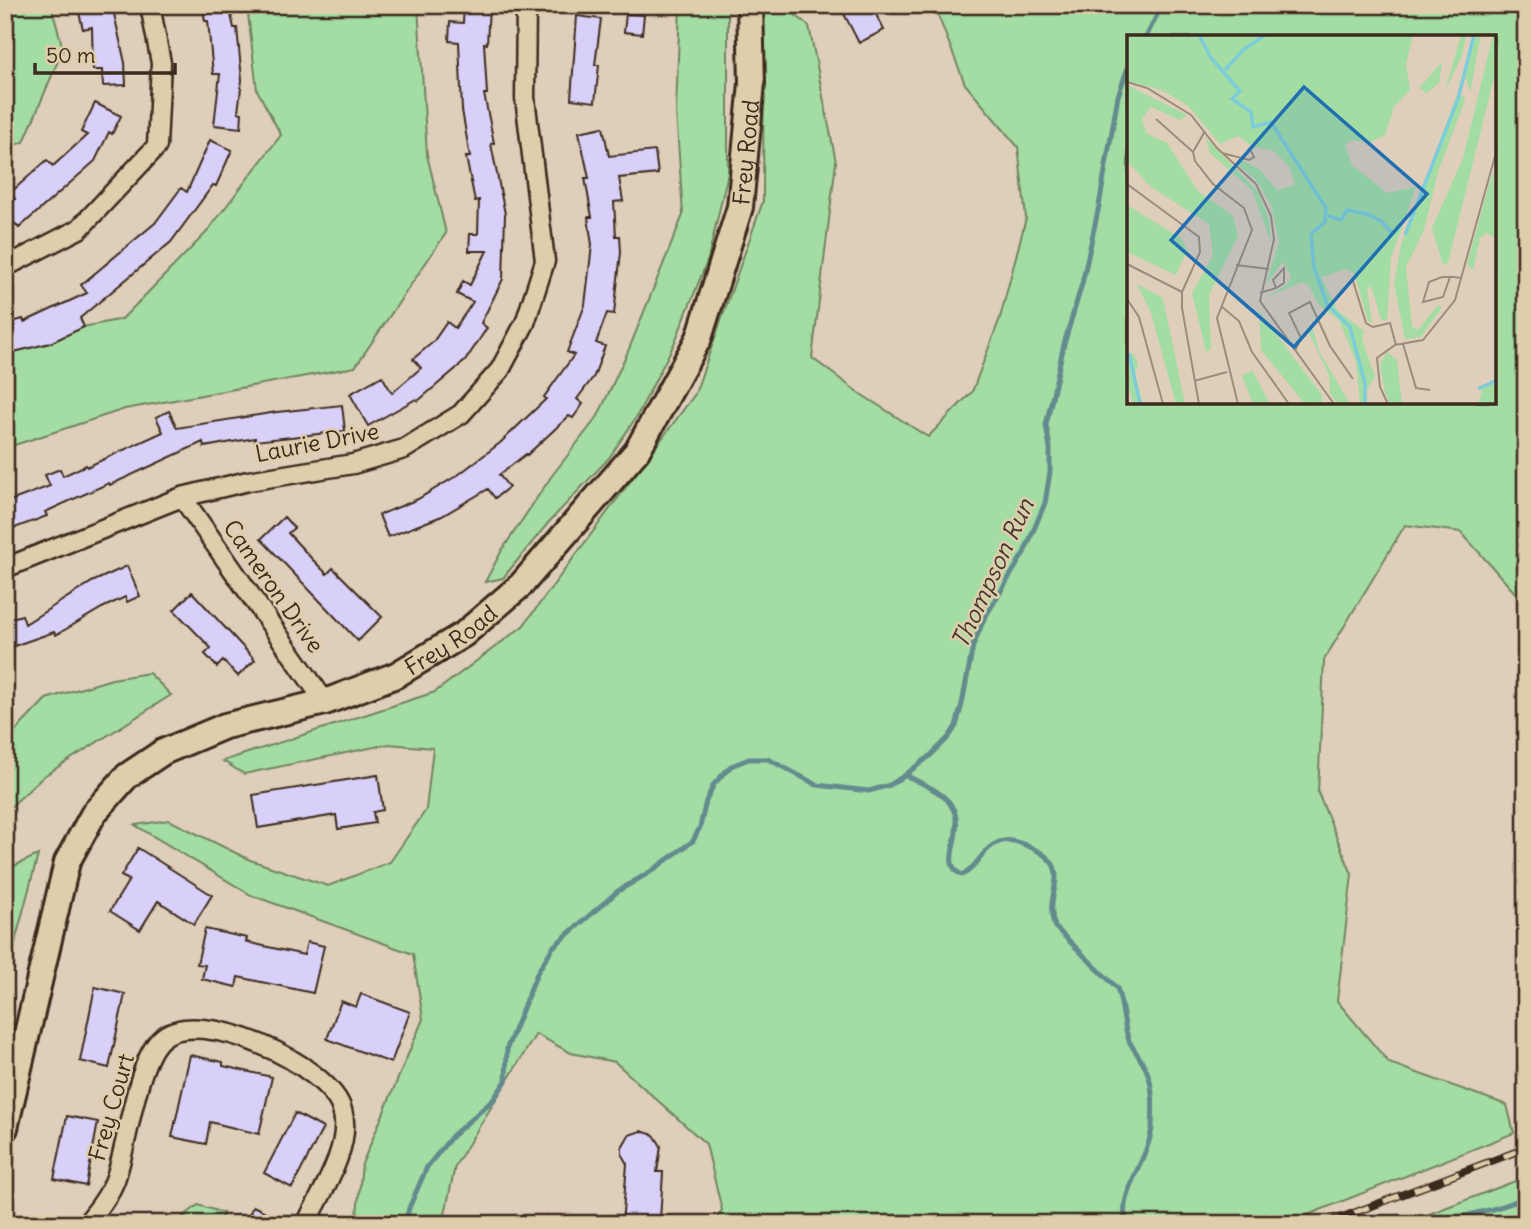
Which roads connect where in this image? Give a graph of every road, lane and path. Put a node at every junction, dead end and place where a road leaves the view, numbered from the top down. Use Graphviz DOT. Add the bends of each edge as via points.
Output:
graph roads {
  1 [pos="150,5"];
  2 [pos="526,5"];
  3 [pos="750,5"];
  4 [pos="5,267"];
  5 [pos="182,497"];
  6 [pos="5,568"];
  7 [pos="325,702"];
  8 [pos="5,1128"];
  9 [pos="86,1224"];
  10 [pos="306,1224"];
  1 -- 4 [label="street" via="161,63 156,146 79,229"];
  2 -- 5 [label="street, Laurie Drive" via="525,98 545,261 525,323 500,370 461,414 404,449 354,464"];
  3 -- 7 [label="street, Frey Road" via="752,83 740,207 699,338 637,451 520,585 464,634 396,675"];
  5 -- 6 [label="street, Laurie Drive"];
  5 -- 7 [label="street, Cameron Drive"];
  7 -- 8 [label="street, Frey Road" via="225,726 163,752 127,776 94,813 67,862"];
  9 -- 10 [label="street, Frey Court" via="114,1183 152,1051 170,1032 189,1028 214,1030 277,1050 302,1064 337,1096 345,1127 341,1149"];
}
